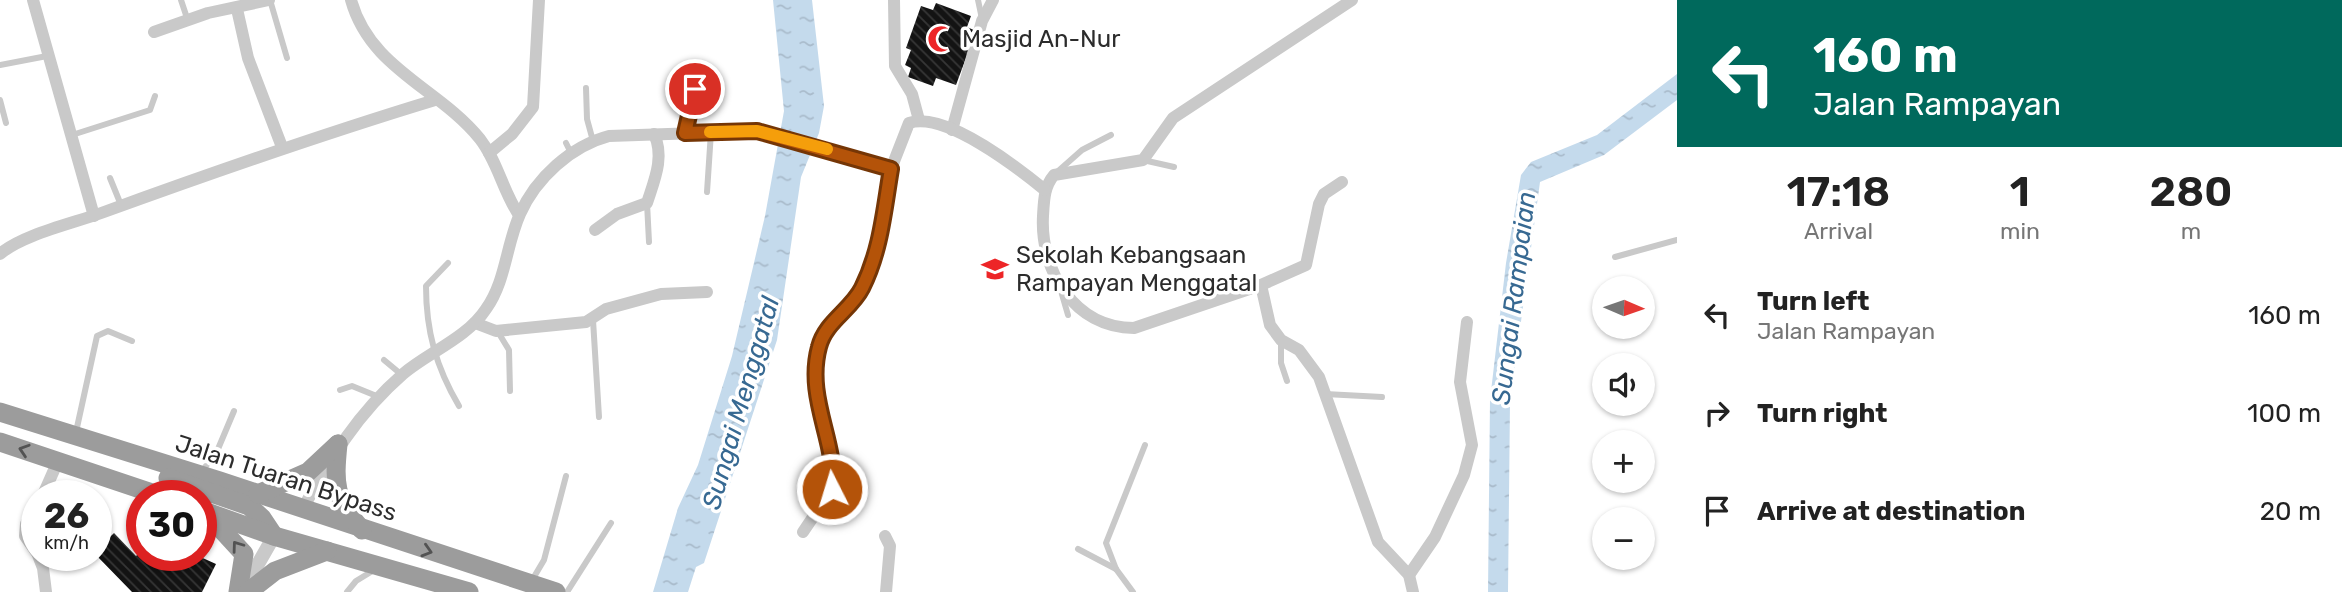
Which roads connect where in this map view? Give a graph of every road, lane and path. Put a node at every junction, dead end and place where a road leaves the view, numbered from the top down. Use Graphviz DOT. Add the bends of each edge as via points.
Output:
graph roads {
  1 [pos="33,0"];
  2 [pos="181,0"];
  3 [pos="270,0"];
  4 [pos="351,0"];
  5 [pos="539,0"];
  6 [pos="894,0"];
  7 [pos="978,0"];
  8 [pos="993,0"];
  9 [pos="1352,0"];
  10 [pos="237,9"];
  11 [pos="982,21"];
  12 [pos="188,22"];
  13 [pos="154,32"];
  14 [pos="47,56"];
  15 [pos="287,58"];
  16 [pos="0,65"];
  17 [pos="586,88"];
  18 [pos="695,89"];
  19 [pos="155,96"];
  20 [pos="0,100"];
  21 [pos="435,100"];
  22 [pos="919,120"];
  23 [pos="6,122"];
  24 [pos="952,130"];
  25 [pos="711,132"];
  26 [pos="685,133"];
  27 [pos="654,134"];
  28 [pos="72,135"];
  29 [pos="1111,135"];
  30 [pos="593,141"];
  31 [pos="282,148"];
  32 [pos="489,153"];
  33 [pos="1143,160"];
  34 [pos="1174,167"];
  35 [pos="891,169"];
  36 [pos="1054,175"];
  37 [pos="110,178"];
  38 [pos="1342,182"];
  39 [pos="1045,190"];
  40 [pos="707,192"];
  41 [pos="648,203"];
  42 [pos="121,205"];
  43 [pos="519,215"];
  44 [pos="94,216"];
  45 [pos="595,230"];
  46 [pos="1677,240"];
  47 [pos="649,243"];
  48 [pos="0,254"];
  49 [pos="1615,257"];
  50 [pos="448,263"];
  51 [pos="1261,285"];
  52 [pos="1060,289"];
  53 [pos="707,292"];
  54 [pos="1068,315"];
  55 [pos="593,320"];
  56 [pos="1467,322"];
  57 [pos="475,323"];
  58 [pos="496,331"];
  59 [pos="1281,340"];
  60 [pos="132,341"];
  61 [pos="433,351"];
  62 [pos="384,360"];
  63 [pos="402,375"];
  64 [pos="1287,381"];
  65 [pos="340,390"];
  66 [pos="510,391"];
  67 [pos="1324,394"];
  68 [pos="1382,397"];
  69 [pos="380,398"];
  70 [pos="459,406"];
  71 [pos="234,411"];
  72 [pos="0,412"];
  73 [pos="599,417"];
  74 [pos="0,422"];
  75 [pos="75,437"];
  76 [pos="0,442"];
  77 [pos="338,444"];
  78 [pos="1145,445"];
  79 [pos="58,461"];
  80 [pos="200,474"];
  81 [pos="566,476"];
  82 [pos="50,480"];
  83 [pos="126,484"];
  84 [pos="258,494"];
  85 [pos="302,510"];
  86 [pos="217,515"];
  87 [pos="611,523"];
  88 [pos="217,524"];
  89 [pos="362,530"];
  90 [pos="803,532"];
  91 [pos="274,536"];
  92 [pos="885,536"];
  93 [pos="1078,549"];
  94 [pos="331,550"];
  95 [pos="382,566"];
  96 [pos="1116,569"];
  97 [pos="43,571"];
  98 [pos="1409,575"];
  99 [pos="530,583"];
  100 [pos="46,592"];
  101 [pos="240,592"];
  102 [pos="248,592"];
  103 [pos="347,592"];
  104 [pos="469,592"];
  105 [pos="556,592"];
  106 [pos="567,592"];
  107 [pos="886,592"];
  108 [pos="1133,592"];
  109 [pos="1413,592"];
  1 -- 14 [label="street"];
  2 -- 12 [label="lane"];
  3 -- 10 [label="street"];
  3 -- 15 [label="lane"];
  4 -- 21 [label="street" via="360,24 383,58"];
  5 -- 32 [label="street" via="533,107"];
  6 -- 22 [label="street" via="895,66 912,94"];
  7 -- 11 [label="lane"];
  8 -- 11 [label="street"];
  9 -- 33 [label="street" via="1174,118"];
  10 -- 12 [label="street" via="208,13"];
  10 -- 31 [label="street" via="248,58"];
  11 -- 24 [label="street"];
  12 -- 13 [label="street"];
  14 -- 16 [label="lane"];
  14 -- 28 [label="street"];
  17 -- 30 [label="lane"];
  18 -- 26 [label="lane"];
  19 -- 28 [label="lane" via="150,110"];
  20 -- 23 [label="lane"];
  21 -- 31 [label="street"];
  21 -- 32 [label="street" via="479,138"];
  22 -- 24 [label="street"];
  22 -- 35 [label="street" via="909,123"];
  24 -- 39 [label="street" via="1015,165"];
  25 -- 26 [label="street"];
  25 -- 35 [label="street" via="757,131"];
  25 -- 40 [label="lane"];
  26 -- 27 [label="street"];
  27 -- 30 [label="street"];
  27 -- 41 [label="street" via="658,165"];
  28 -- 44 [label="street"];
  29 -- 36 [label="lane" via="1082,150"];
  30 -- 43 [label="street" via="568,148"];
  31 -- 42 [label="street"];
  32 -- 43 [label="street"];
  33 -- 34 [label="lane"];
  33 -- 36 [label="street"];
  35 -- 90 [label="street" via="880,242 861,289 831,323 819,346 815,378 819,416 834,470 832,489"];
  36 -- 39 [label="street"];
  37 -- 42 [label="lane"];
  38 -- 51 [label="street" via="1324,194 1319,204 1306,265"];
  39 -- 52 [label="street" via="1043,228 1049,264"];
  41 -- 45 [label="street" via="617,214"];
  41 -- 47 [label="lane"];
  42 -- 44 [label="street"];
  43 -- 57 [label="street" via="498,285"];
  44 -- 48 [label="street"];
  46 -- 49 [label="lane"];
  50 -- 61 [label="lane" via="426,286 426,323"];
  51 -- 52 [label="street" via="1130,328 1112,325 1081,309"];
  51 -- 59 [label="street" via="1270,325"];
  52 -- 54 [label="lane"];
  53 -- 55 [label="street" via="661,294 606,309"];
  55 -- 58 [label="street"];
  55 -- 73 [label="lane"];
  56 -- 98 [label="street" via="1460,382 1472,445 1435,537"];
  57 -- 58 [label="street"];
  57 -- 61 [label="street"];
  58 -- 66 [label="lane" via="509,350"];
  59 -- 64 [label="lane"];
  59 -- 67 [label="street" via="1299,350"];
  60 -- 75 [label="lane" via="108,331 97,336"];
  61 -- 63 [label="street"];
  61 -- 70 [label="lane"];
  62 -- 63 [label="lane"];
  63 -- 69 [label="street"];
  65 -- 69 [label="lane" via="352,386"];
  67 -- 68 [label="lane"];
  67 -- 98 [label="street" via="1378,542"];
  69 -- 77 [label="street"];
  71 -- 80 [label="lane" via="218,449"];
  72 -- 75 [label="highway, Jalan Tuaran Bypass"];
  74 -- 91 [label="highway" via="249,506"];
  75 -- 80 [label="highway, Jalan Tuaran Bypass"];
  79 -- 76 [label="highway, one-way"];
  77 -- 84 [label="highway" via="308,472"];
  77 -- 85 [label="street"];
  77 -- 89 [label="highway" via="338,497"];
  78 -- 96 [label="lane" via="1106,542"];
  79 -- 82 [label="street"];
  79 -- 83 [label="highway"];
  80 -- 84 [label="highway, Jalan Tuaran Bypass"];
  81 -- 99 [label="lane" via="544,560"];
  84 -- 85 [label="highway, Jalan Tuaran Bypass"];
  85 -- 89 [label="highway, Jalan Tuaran Bypass"];
  86 -- 91 [label="highway"];
  87 -- 106 [label="lane"];
  101 -- 88 [label="highway, one-way" via="244,554"];
  89 -- 99 [label="highway, Jalan Tuaran Bypass, one-way"];
  91 -- 94 [label="highway"];
  91 -- 101 [label="street"];
  92 -- 107 [label="street" via="890,546"];
  93 -- 96 [label="lane"];
  94 -- 95 [label="highway"];
  94 -- 102 [label="highway" via="275,570"];
  95 -- 103 [label="lane"];
  95 -- 104 [label="highway"];
  96 -- 108 [label="lane"];
  97 -- 100 [label="street"];
  98 -- 109 [label="street"];
  99 -- 105 [label="highway, Jalan Tuaran Bypass"];
}
